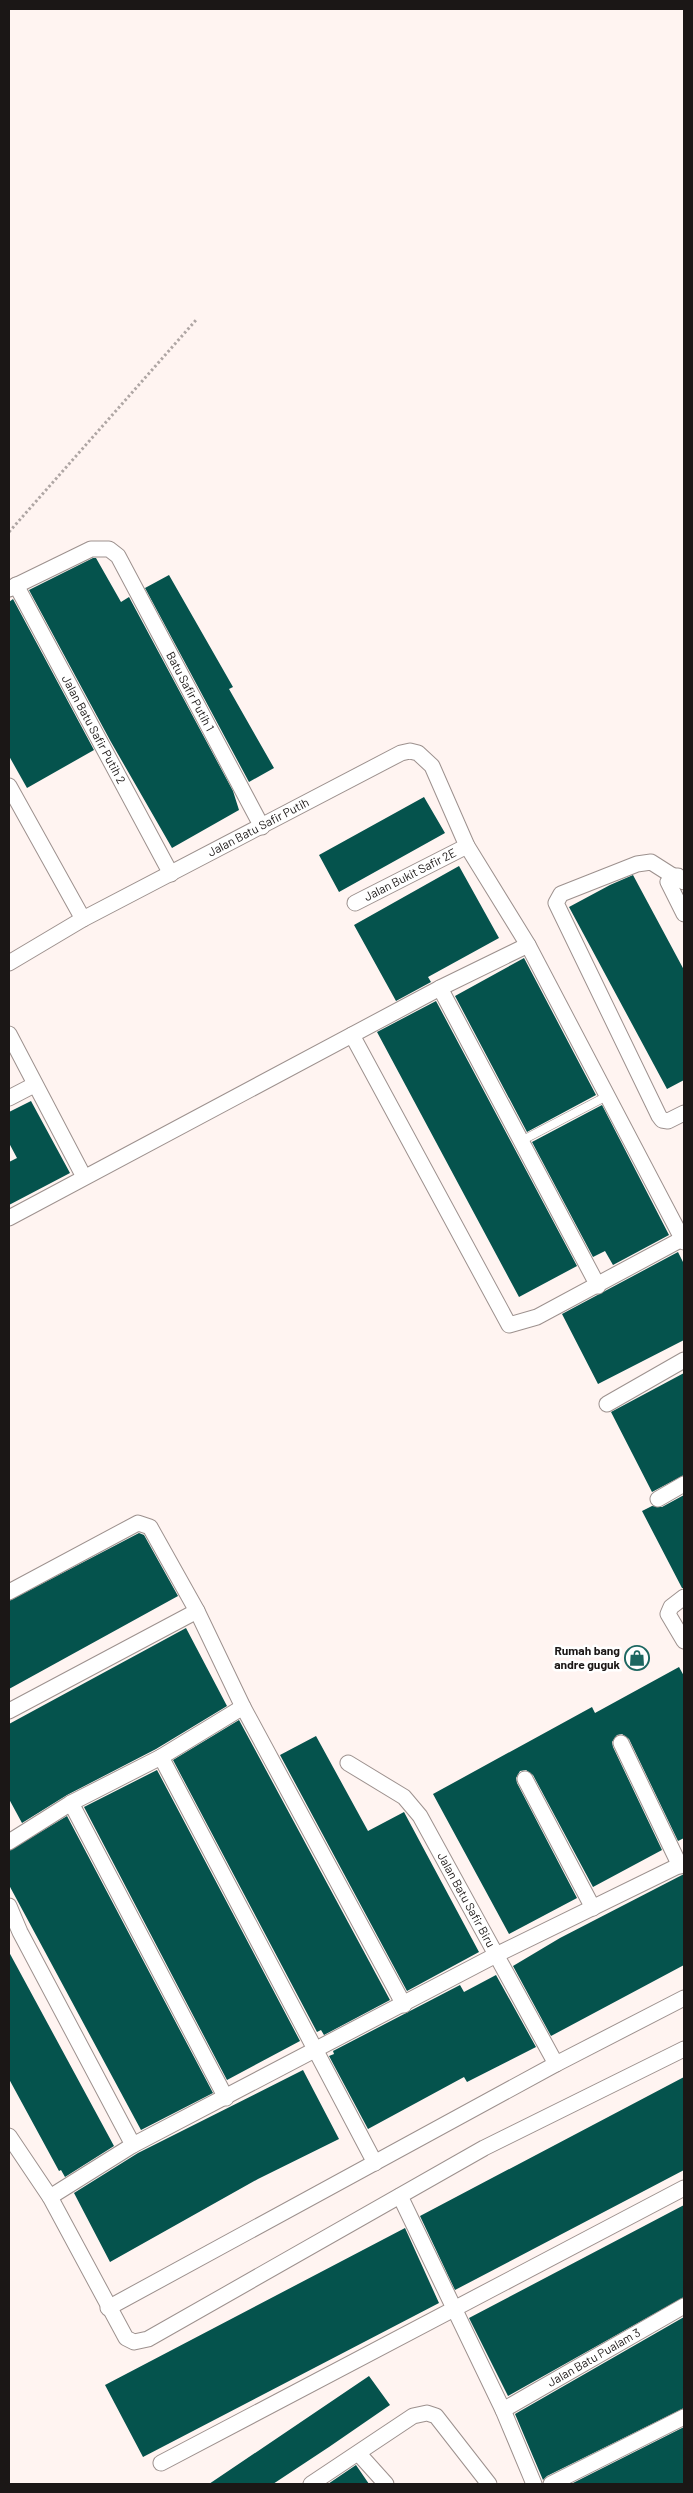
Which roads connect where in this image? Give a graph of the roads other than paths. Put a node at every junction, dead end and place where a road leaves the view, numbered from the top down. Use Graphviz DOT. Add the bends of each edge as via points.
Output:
graph roads {
  1 [pos="12,587"];
  2 [pos="9,786"];
  3 [pos="262,827"];
  4 [pos="467,846"];
  5 [pos="171,874"];
  6 [pos="679,879"];
  7 [pos="355,903"];
  8 [pos="684,914"];
  9 [pos="83,919"];
  10 [pos="528,945"];
  11 [pos="9,963"];
  12 [pos="440,988"];
  13 [pos="9,1034"];
  14 [pos="352,1035"];
  15 [pos="34,1085"];
  16 [pos="607,1096"];
  17 [pos="9,1098"];
  18 [pos="684,1113"];
  19 [pos="521,1141"];
  20 [pos="84,1177"];
  21 [pos="9,1218"];
  22 [pos="683,1241"];
  23 [pos="598,1286"];
  24 [pos="684,1360"];
  25 [pos="607,1404"];
  26 [pos="684,1484"];
  27 [pos="658,1499"];
  28 [pos="9,1592"];
  29 [pos="684,1597"];
  30 [pos="197,1611"];
  31 [pos="684,1642"];
  32 [pos="243,1707"];
  33 [pos="9,1711"];
  34 [pos="621,1743"];
  35 [pos="161,1757"];
  36 [pos="348,1763"];
  37 [pos="525,1780"];
  38 [pos="71,1803"];
  39 [pos="9,1842"];
  40 [pos="682,1864"];
  41 [pos="9,1906"];
  42 [pos="593,1908"];
  43 [pos="496,1955"];
  44 [pos="684,1998"];
  45 [pos="404,2005"];
  46 [pos="684,2049"];
  47 [pos="314,2050"];
  48 [pos="556,2064"];
  49 [pos="226,2098"];
  50 [pos="9,2136"];
  51 [pos="133,2145"];
  52 [pos="375,2163"];
  53 [pos="684,2188"];
  54 [pos="400,2196"];
  55 [pos="50,2197"];
  56 [pos="684,2306"];
  57 [pos="108,2308"];
  58 [pos="452,2308"];
  59 [pos="503,2410"];
  60 [pos="684,2417"];
  61 [pos="359,2454"];
  62 [pos="161,2463"];
  63 [pos="311,2484"];
  64 [pos="386,2484"];
  65 [pos="489,2484"];
  66 [pos="534,2484"];
  67 [pos="551,2484"];
  1 -- 3 [label="street, Batu Safir Putih 1" via="91,549 109,549 118,556"];
  1 -- 5 [label="street, Jalan Batu Safir Putih 2"];
  2 -- 9 [label="street"];
  3 -- 4 [label="street, Jalan Batu Safir Putih" via="410,751 418,753 432,766"];
  3 -- 5 [label="street, Jalan Batu Safir Putih"];
  4 -- 7 [label="street, Jalan Bukit Safir 2E"];
  4 -- 10 [label="street"];
  5 -- 9 [label="street, Jalan Batu Safir Putih"];
  6 -- 8 [label="street" via="668,882"];
  6 -- 18 [label="street" via="651,862 637,864 561,894 556,903 659,1116 668,1121"];
  9 -- 11 [label="street, Jalan Batu Safir Putih"];
  10 -- 12 [label="street"];
  10 -- 16 [label="street"];
  12 -- 14 [label="street"];
  12 -- 19 [label="street"];
  13 -- 15 [label="street"];
  14 -- 20 [label="street"];
  14 -- 23 [label="street" via="509,1325 537,1317"];
  15 -- 17 [label="street"];
  15 -- 20 [label="street"];
  16 -- 19 [label="lane"];
  16 -- 22 [label="street"];
  19 -- 23 [label="street"];
  20 -- 21 [label="street"];
  22 -- 23 [label="street"];
  24 -- 25 [label="street"];
  26 -- 27 [label="street"];
  28 -- 30 [label="street" via="111,1536 142,1523 153,1530"];
  29 -- 31 [label="street" via="671,1607 668,1614"];
  30 -- 32 [label="street"];
  30 -- 33 [label="street"];
  32 -- 35 [label="street"];
  32 -- 45 [label="street"];
  34 -- 40 [label="street"];
  35 -- 38 [label="street"];
  35 -- 47 [label="street"];
  36 -- 43 [label="street, Jalan Batu Safir Biru" via="404,1797 414,1807"];
  37 -- 42 [label="street"];
  38 -- 39 [label="street"];
  38 -- 49 [label="street"];
  40 -- 42 [label="street"];
  41 -- 51 [label="street"];
  42 -- 43 [label="street"];
  43 -- 45 [label="street"];
  43 -- 48 [label="street, Jalan Batu Safir Biru"];
  44 -- 48 [label="street"];
  45 -- 47 [label="street"];
  46 -- 54 [label="street" via="484,2148"];
  47 -- 49 [label="street"];
  47 -- 52 [label="street"];
  48 -- 52 [label="street"];
  49 -- 51 [label="street"];
  50 -- 55 [label="street"];
  51 -- 55 [label="street"];
  52 -- 57 [label="street"];
  53 -- 58 [label="street"];
  54 -- 57 [label="street" via="148,2339 134,2342 126,2338"];
  54 -- 58 [label="street"];
  55 -- 57 [label="street"];
  56 -- 59 [label="street, Jalan Batu Pualam 3"];
  58 -- 59 [label="street"];
  58 -- 62 [label="street"];
  59 -- 66 [label="street"];
  60 -- 67 [label="street"];
  61 -- 63 [label="street"];
  61 -- 64 [label="street"];
  61 -- 65 [label="street" via="413,2416 431,2414 436,2416"];
}
